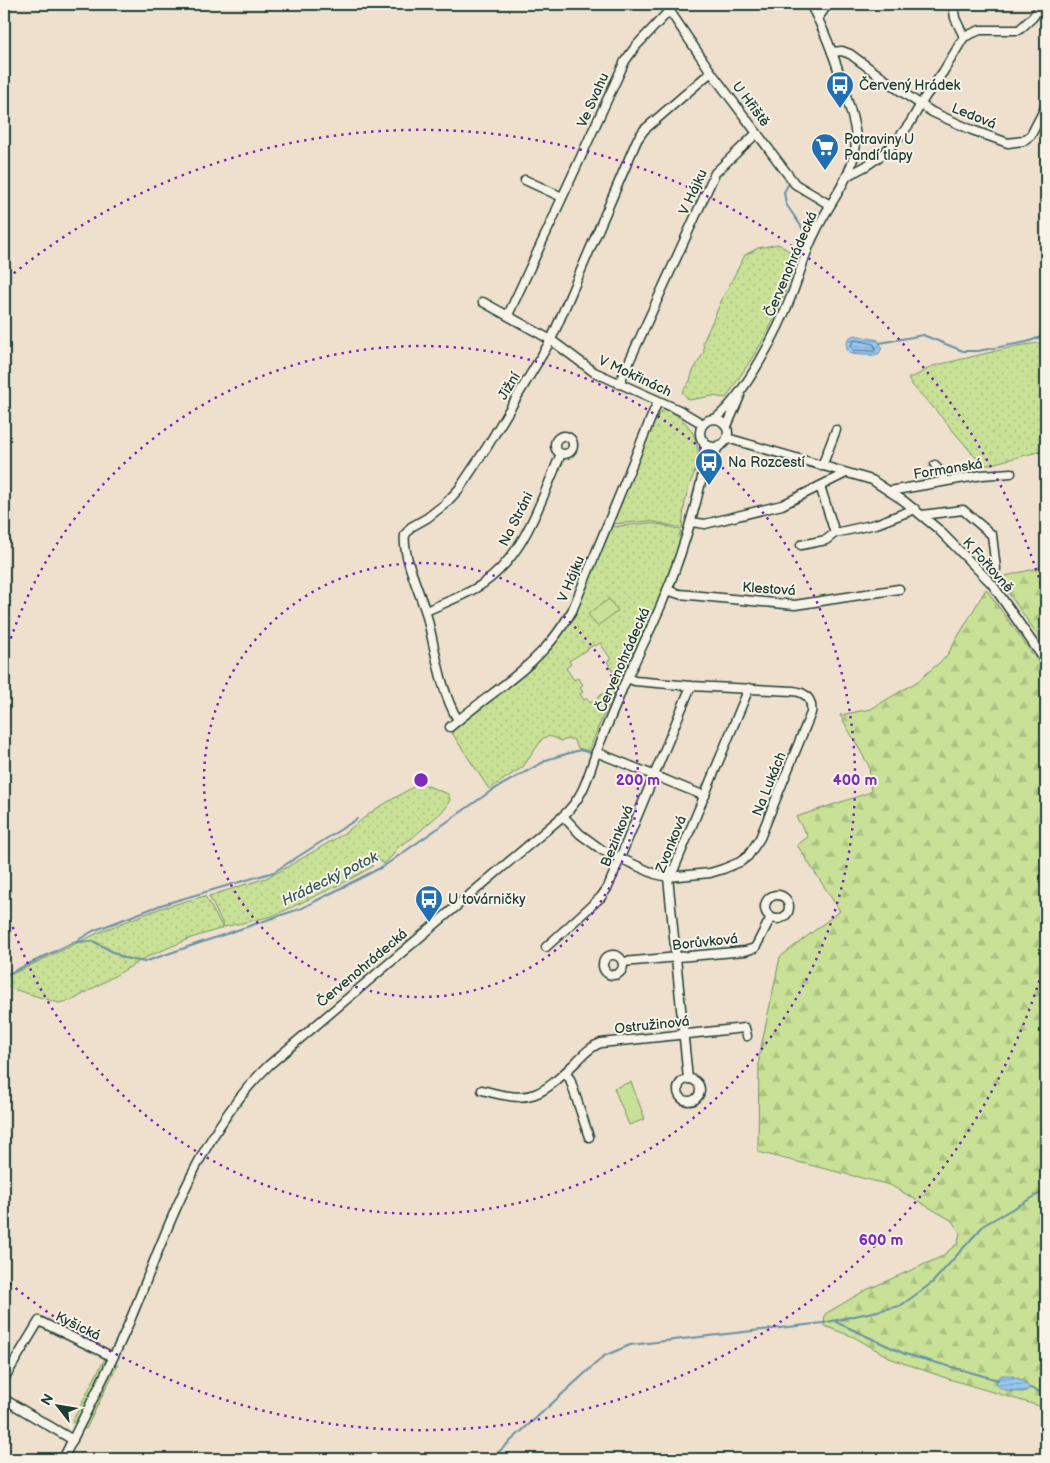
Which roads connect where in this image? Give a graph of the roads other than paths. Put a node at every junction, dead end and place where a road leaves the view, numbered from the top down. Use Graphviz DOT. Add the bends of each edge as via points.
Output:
graph roads {
  1 [pos="810,4"];
  2 [pos="828,4"];
  3 [pos="953,4"];
  4 [pos="1043,4"];
  5 [pos="667,7"];
  6 [pos="818,18"];
  7 [pos="964,37"];
  8 [pos="832,52"];
  9 [pos="711,72"];
  10 [pos="920,105"];
  11 [pos="1046,106"];
  12 [pos="757,133"];
  13 [pos="847,176"];
  14 [pos="526,180"];
  15 [pos="562,197"];
  16 [pos="830,205"];
  17 [pos="484,302"];
  18 [pos="508,315"];
  19 [pos="551,340"];
  20 [pos="619,384"];
  21 [pos="742,389"];
  22 [pos="658,401"];
  23 [pos="715,419"];
  24 [pos="703,424"];
  25 [pos="726,426"];
  26 [pos="836,430"];
  27 [pos="727,438"];
  28 [pos="704,442"];
  29 [pos="720,445"];
  30 [pos="561,454"];
  31 [pos="935,465"];
  32 [pos="822,466"];
  33 [pos="846,473"];
  34 [pos="1011,473"];
  35 [pos="702,480"];
  36 [pos="945,481"];
  37 [pos="820,486"];
  38 [pos="890,491"];
  39 [pos="915,509"];
  40 [pos="922,515"];
  41 [pos="691,522"];
  42 [pos="835,533"];
  43 [pos="801,545"];
  44 [pos="996,568"];
  45 [pos="899,589"];
  46 [pos="668,590"];
  47 [pos="426,612"];
  48 [pos="1046,662"];
  49 [pos="627,678"];
  50 [pos="691,686"];
  51 [pos="750,688"];
  52 [pos="458,720"];
  53 [pos="450,727"];
  54 [pos="596,752"];
  55 [pos="655,775"];
  56 [pos="705,796"];
  57 [pos="563,816"];
  58 [pos="621,858"];
  59 [pos="668,877"];
  60 [pos="771,917"];
  61 [pos="546,947"];
  62 [pos="676,958"];
  63 [pos="624,962"];
  64 [pos="683,1034"];
  65 [pos="747,1036"];
  66 [pos="565,1073"];
  67 [pos="688,1079"];
  68 [pos="482,1090"];
  69 [pos="589,1137"];
  70 [pos="113,1357"];
  71 [pos="4,1379"];
  72 [pos="4,1399"];
  73 [pos="73,1440"];
  74 [pos="63,1459"];
  1 -- 6 [label="street, Červenohrádecká"];
  2 -- 6 [label="street"];
  3 -- 7 [label="street" via="955,18"];
  4 -- 7 [label="street" via="1019,30 980,30"];
  5 -- 9 [label="street, U Hřiště"];
  5 -- 15 [label="street, Ve Svahu" via="625,61"];
  6 -- 8 [label="street, Červenohrádecká"];
  7 -- 10 [label="street"];
  8 -- 10 [label="street, Ledová" via="850,54"];
  8 -- 13 [label="street, Červenohrádecká" via="854,126 855,152"];
  9 -- 12 [label="street, U Hřiště"];
  9 -- 19 [label="street, Jižní" via="644,130 637,140"];
  10 -- 11 [label="street, Ledová" via="945,119 1008,143 1031,135"];
  10 -- 13 [label="street" via="893,144 866,166"];
  12 -- 16 [label="street, U Hřiště" via="795,184"];
  12 -- 20 [label="street, V Hájku" via="715,173"];
  13 -- 16 [label="street, Červenohrádecká"];
  14 -- 15 [label="street"];
  15 -- 18 [label="street, Ve Svahu"];
  16 -- 21 [label="street, Červenohrádecká" via="815,233 775,332"];
  17 -- 18 [label="street, V Mokřinách"];
  18 -- 19 [label="street, V Mokřinách"];
  19 -- 20 [label="street, V Mokřinách" via="594,372"];
  19 -- 47 [label="street, Jižní" via="459,489 445,504 406,532 407,556"];
  20 -- 22 [label="street, V Mokřinách"];
  21 -- 23 [label="street, Červenohrádecká"];
  21 -- 25 [label="street, Červenohrádecká"];
  22 -- 24 [label="street, V Mokřinách"];
  22 -- 52 [label="street, V Hájku" via="572,610 559,632 544,650"];
  23 -- 24 [label="street"];
  23 -- 25 [label="street"];
  24 -- 28 [label="street"];
  25 -- 27 [label="street"];
  26 -- 32 [label="street"];
  27 -- 29 [label="street"];
  27 -- 32 [label="street, K Fořtovně"];
  28 -- 29 [label="street"];
  28 -- 35 [label="street, Červenohrádecká"];
  29 -- 35 [label="street, Červenohrádecká"];
  30 -- 47 [label="street, Na Stráni" via="531,524 512,557 478,587"];
  31 -- 36 [label="street"];
  32 -- 33 [label="street, K Fořtovně"];
  33 -- 37 [label="street"];
  33 -- 38 [label="street, K Fořtovně" via="872,480"];
  34 -- 36 [label="street, Formanská"];
  35 -- 41 [label="street, Červenohrádecká"];
  36 -- 38 [label="street, Formanská"];
  37 -- 41 [label="street" via="782,506 705,524"];
  37 -- 42 [label="street"];
  38 -- 39 [label="street, K Fořtovně"];
  39 -- 40 [label="street, K Fořtovně"];
  39 -- 42 [label="street" via="876,524"];
  40 -- 44 [label="street, K Fořtovně" via="963,510 992,535"];
  40 -- 48 [label="street, K Fořtovně" via="992,584"];
  41 -- 46 [label="street, Červenohrádecká"];
  42 -- 43 [label="street" via="826,540"];
  45 -- 46 [label="street, Klestová" via="795,605 679,594"];
  46 -- 49 [label="street, Červenohrádecká"];
  47 -- 52 [label="street, Jižní" via="447,697"];
  49 -- 50 [label="street, Na Lukách"];
  49 -- 54 [label="street, Červenohrádecká"];
  50 -- 51 [label="street, Na Lukách"];
  50 -- 55 [label="street, Bezinková"];
  51 -- 56 [label="street, Zvonková"];
  51 -- 59 [label="street, Na Lukách" via="800,692 807,696 812,707 760,838 748,856 731,866 697,875"];
  52 -- 53 [label="street, V Hájku"];
  54 -- 55 [label="street"];
  54 -- 57 [label="street, Červenohrádecká" via="582,794"];
  55 -- 56 [label="street"];
  55 -- 58 [label="street, Bezinková"];
  56 -- 59 [label="street, Zvonková"];
  57 -- 58 [label="street, Na Lukách" via="588,841"];
  57 -- 70 [label="street, Červenohrádecká" via="317,1023 246,1088 224,1119 182,1194"];
  58 -- 59 [label="street, Na Lukách"];
  58 -- 61 [label="street, Bezinková" via="606,892"];
  59 -- 62 [label="street, Zvonková"];
  60 -- 62 [label="street, Borůvková" via="754,948"];
  62 -- 63 [label="street, Borůvková"];
  62 -- 64 [label="street, Zvonková"];
  64 -- 65 [label="street, Ostružinová" via="745,1028"];
  64 -- 66 [label="street, Ostružinová" via="597,1044"];
  64 -- 67 [label="street, Zvonková"];
  66 -- 68 [label="street, Ostružinová" via="532,1096 508,1097"];
  66 -- 69 [label="street" via="570,1079"];
  70 -- 71 [label="street, Kyšická" via="38,1321"];
  70 -- 73 [label="street, Červenohrádecká"];
  72 -- 73 [label="street"];
  73 -- 74 [label="street, Červenohrádecká"];
}
